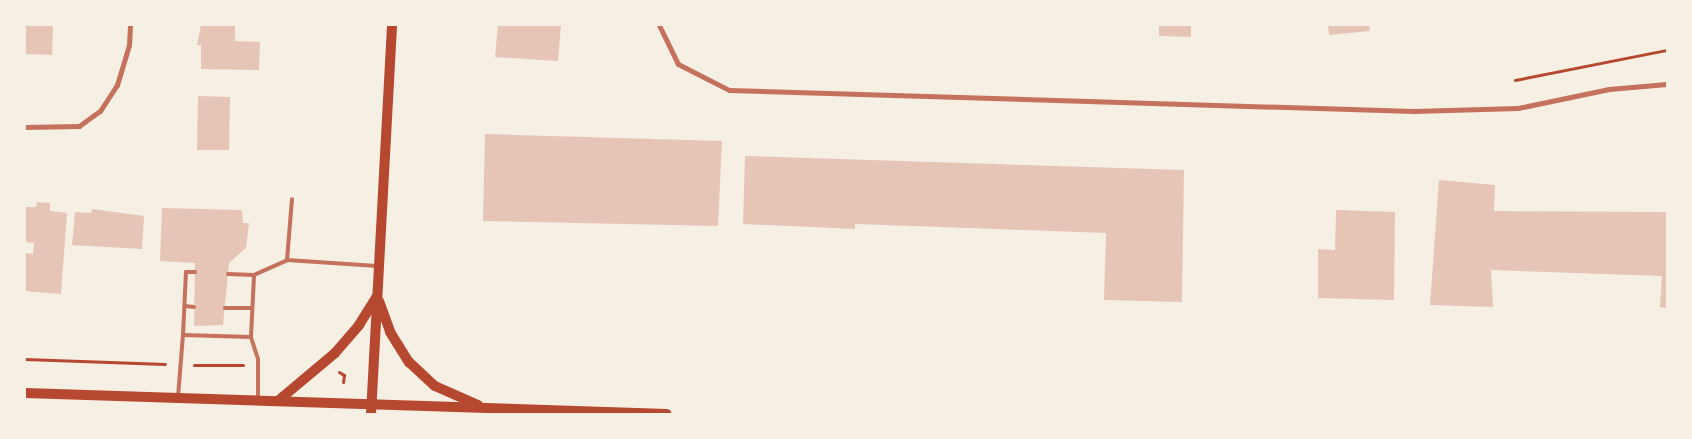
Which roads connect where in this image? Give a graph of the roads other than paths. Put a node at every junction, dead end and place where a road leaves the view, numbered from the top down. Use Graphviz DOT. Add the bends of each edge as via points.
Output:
graph roads {
  1 [pos="130,25"];
  2 [pos="392,25"];
  3 [pos="659,25"];
  4 [pos="1667,84"];
  5 [pos="25,127"];
  6 [pos="292,199"];
  7 [pos="288,260"];
  8 [pos="379,266"];
  9 [pos="195,272"];
  10 [pos="228,274"];
  11 [pos="254,275"];
  12 [pos="377,296"];
  13 [pos="185,306"];
  14 [pos="194,307"];
  15 [pos="225,308"];
  16 [pos="252,308"];
  17 [pos="183,335"];
  18 [pos="251,337"];
  19 [pos="25,393"];
  20 [pos="178,399"];
  21 [pos="258,400"];
  22 [pos="279,400"];
  23 [pos="372,410"];
  24 [pos="500,410"];
  25 [pos="667,414"];
  1 -- 5 [label="street" via="130,45 118,85 100,111 79,126"];
  2 -- 8 [label="main road"];
  3 -- 4 [label="street" via="678,64 729,90 1414,111 1518,108 1609,89"];
  6 -- 7 [label="lane"];
  7 -- 8 [label="lane"];
  7 -- 11 [label="lane"];
  8 -- 12 [label="main road"];
  9 -- 13 [label="lane" via="186,272"];
  10 -- 11 [label="lane"];
  11 -- 16 [label="lane"];
  12 -- 22 [label="main road" via="359,325 335,353"];
  12 -- 23 [label="main road"];
  12 -- 24 [label="main road" via="390,332 409,362 434,386 466,403"];
  13 -- 14 [label="lane"];
  13 -- 17 [label="lane"];
  15 -- 16 [label="lane"];
  16 -- 18 [label="lane"];
  17 -- 18 [label="lane"];
  17 -- 20 [label="lane"];
  18 -- 21 [label="lane" via="258,366"];
  19 -- 20 [label="main road"];
  20 -- 21 [label="main road"];
  21 -- 22 [label="main road"];
  22 -- 23 [label="main road"];
  23 -- 24 [label="main road"];
  24 -- 25 [label="main road"];
}
